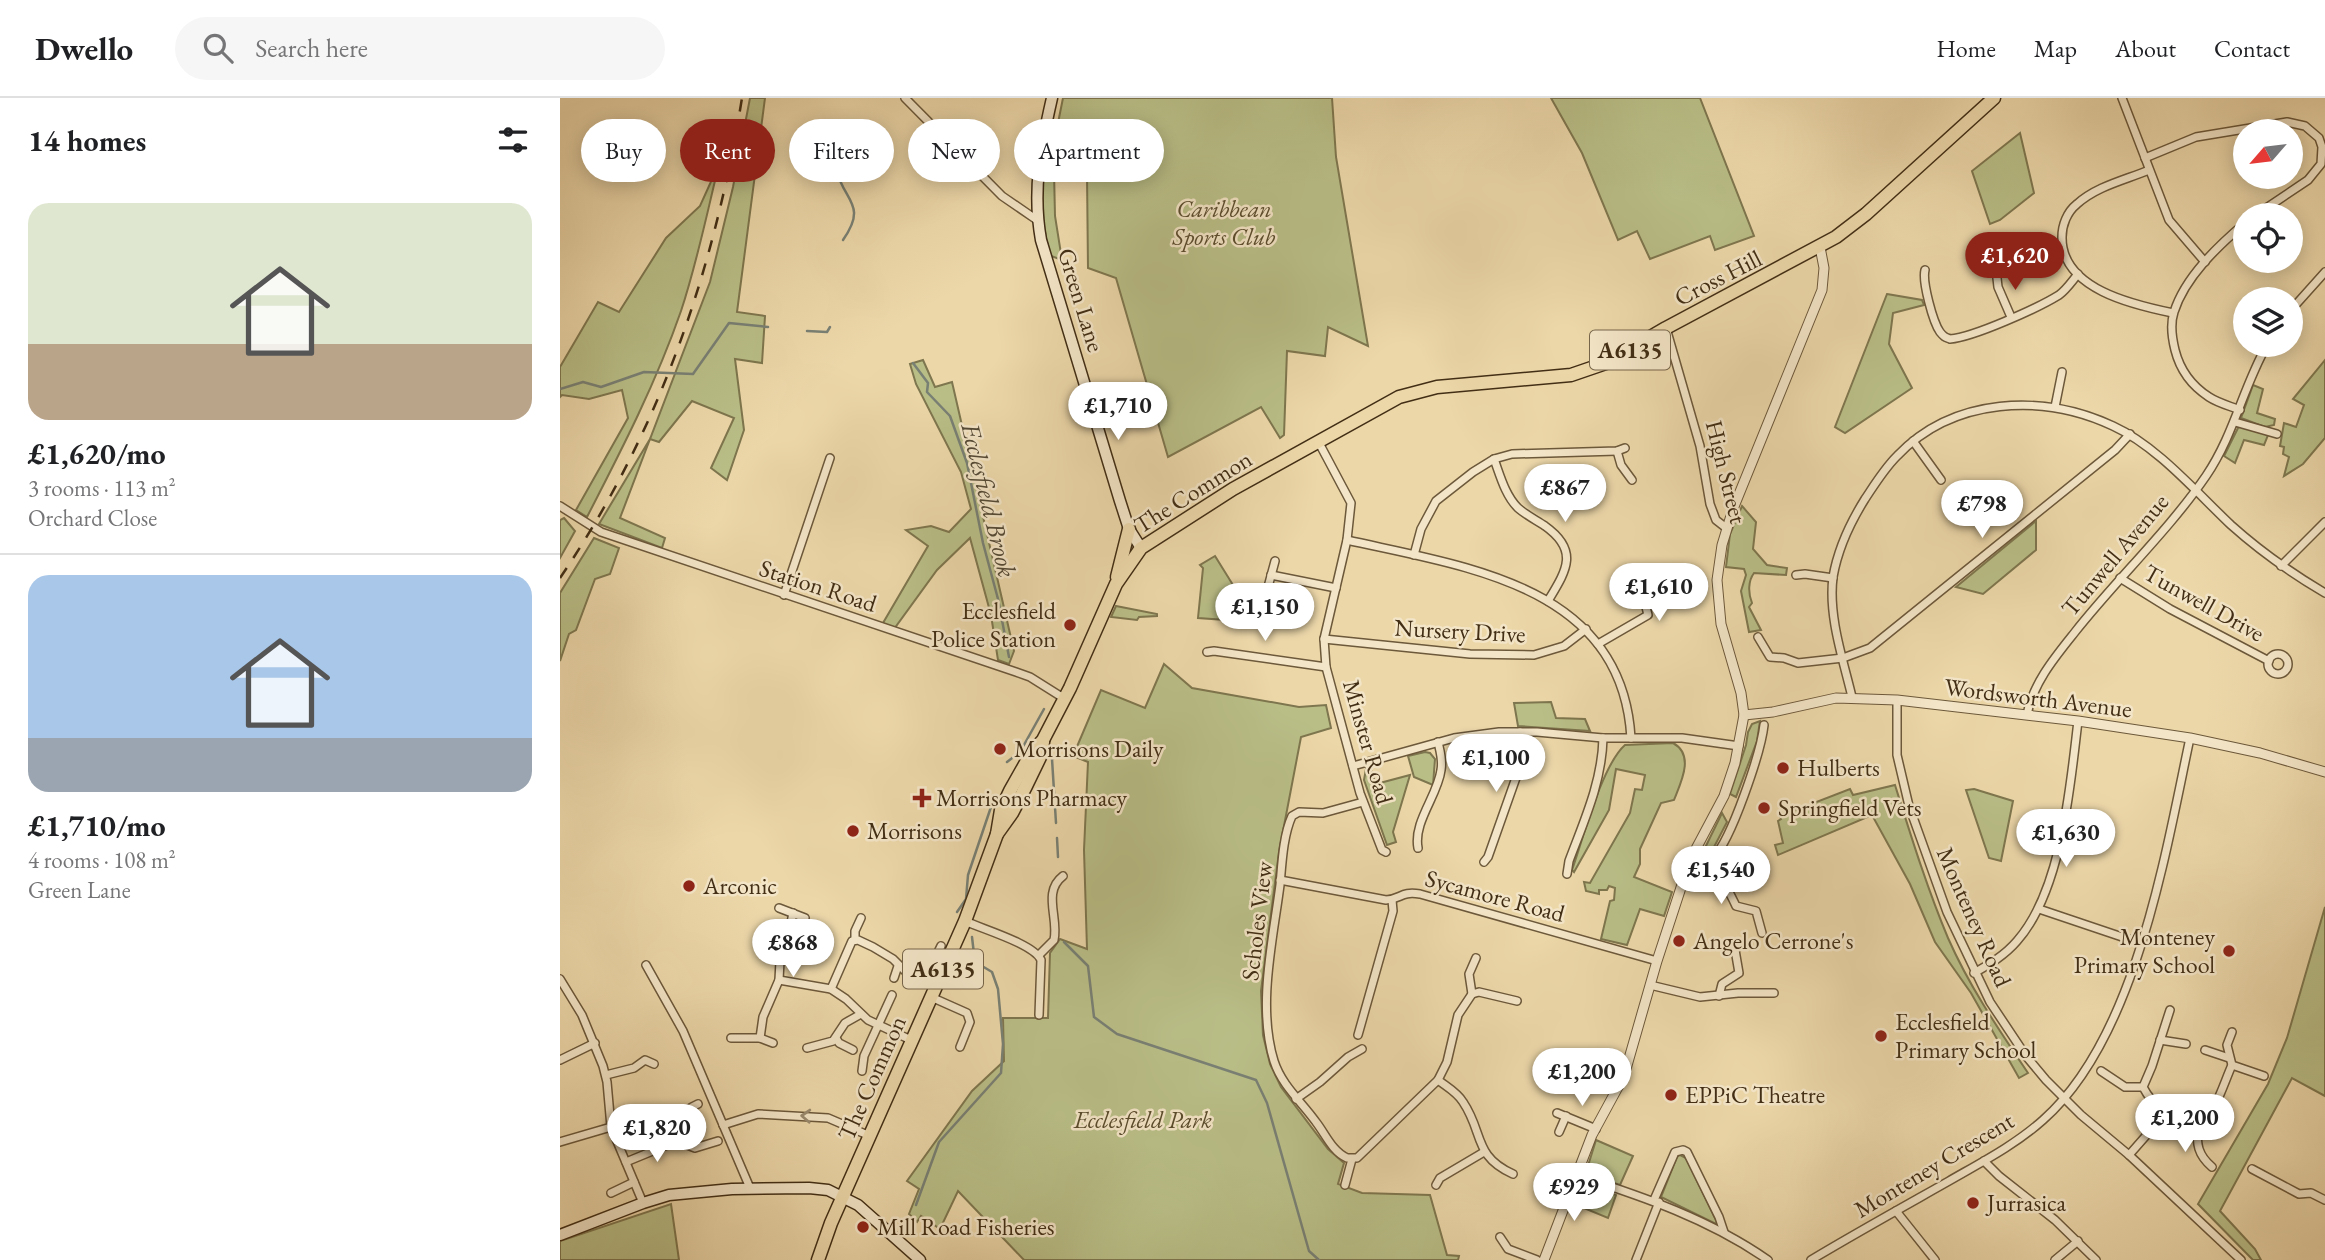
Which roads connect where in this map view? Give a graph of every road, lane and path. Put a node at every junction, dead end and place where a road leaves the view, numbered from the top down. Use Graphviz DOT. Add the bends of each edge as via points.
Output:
graph roads {
  1 [pos="905,98"];
  2 [pos="1052,98"];
  3 [pos="2122,98"];
  4 [pos="1988,100"];
  5 [pos="2145,158"];
  6 [pos="2150,170"];
  7 [pos="2274,203"];
  8 [pos="1037,220"];
  9 [pos="2233,235"];
  10 [pos="1820,247"];
  11 [pos="2205,262"];
  12 [pos="1996,269"];
  13 [pos="1925,270"];
  14 [pos="2325,272"];
  15 [pos="2078,274"];
  16 [pos="2303,297"];
  17 [pos="2173,313"];
  18 [pos="2011,317"];
  19 [pos="1667,328"];
  20 [pos="2262,357"];
  21 [pos="2062,372"];
  22 [pos="1421,389"];
  23 [pos="2055,407"];
  24 [pos="2239,410"];
  25 [pos="2235,422"];
  26 [pos="2277,434"];
  27 [pos="2130,435"];
  28 [pos="1318,441"];
  29 [pos="1913,441"];
  30 [pos="830,458"];
  31 [pos="1494,458"];
  32 [pos="1632,480"];
  33 [pos="1941,480"];
  34 [pos="2194,491"];
  35 [pos="560,506"];
  36 [pos="2325,522"];
  37 [pos="1725,527"];
  38 [pos="1129,529"];
  39 [pos="1347,540"];
  40 [pos="1141,548"];
  41 [pos="1414,555"];
  42 [pos="1275,561"];
  43 [pos="2281,566"];
  44 [pos="1626,573"];
  45 [pos="1271,575"];
  46 [pos="1796,575"];
  47 [pos="1833,578"];
  48 [pos="2120,578"];
  49 [pos="1116,584"];
  50 [pos="1268,587"];
  51 [pos="1336,588"];
  52 [pos="2325,593"];
  53 [pos="784,595"];
  54 [pos="1548,601"];
  55 [pos="1586,629"];
  56 [pos="1758,637"];
  57 [pos="1324,639"];
  58 [pos="1598,644"];
  59 [pos="1207,652"];
  60 [pos="1843,658"];
  61 [pos="2269,661"];
  62 [pos="1326,667"];
  63 [pos="1852,697"];
  64 [pos="1065,699"];
  65 [pos="1897,700"];
  66 [pos="1744,715"];
  67 [pos="2027,715"];
  68 [pos="2078,721"];
  69 [pos="1764,725"];
  70 [pos="1520,732"];
  71 [pos="1602,738"];
  72 [pos="1631,738"];
  73 [pos="2190,738"];
  74 [pos="1438,742"];
  75 [pos="1739,746"];
  76 [pos="1353,766"];
  77 [pos="2325,772"];
  78 [pos="1363,802"];
  79 [pos="1418,848"];
  80 [pos="1386,852"];
  81 [pos="1713,858"];
  82 [pos="1690,860"];
  83 [pos="1484,862"];
  84 [pos="1567,874"];
  85 [pos="1063,876"];
  86 [pos="1280,880"];
  87 [pos="1392,900"];
  88 [pos="779,908"];
  89 [pos="2039,909"];
  90 [pos="793,913"];
  91 [pos="805,918"];
  92 [pos="861,918"];
  93 [pos="965,921"];
  94 [pos="1762,933"];
  95 [pos="855,940"];
  96 [pos="2140,943"];
  97 [pos="1734,944"];
  98 [pos="941,946"];
  99 [pos="1039,955"];
  100 [pos="1476,958"];
  101 [pos="1657,961"];
  102 [pos="646,965"];
  103 [pos="898,966"];
  104 [pos="1974,973"];
  105 [pos="894,978"];
  106 [pos="560,979"];
  107 [pos="779,980"];
  108 [pos="1650,985"];
  109 [pos="831,989"];
  110 [pos="1774,993"];
  111 [pos="1472,994"];
  112 [pos="892,995"];
  113 [pos="1719,996"];
  114 [pos="931,997"];
  115 [pos="1517,1001"];
  116 [pos="2170,1010"];
  117 [pos="861,1014"];
  118 [pos="1039,1015"];
  119 [pos="878,1026"];
  120 [pos="2232,1032"];
  121 [pos="1358,1035"];
  122 [pos="731,1038"];
  123 [pos="760,1038"];
  124 [pos="836,1038"];
  125 [pos="911,1040"];
  126 [pos="2160,1040"];
  127 [pos="774,1043"];
  128 [pos="595,1044"];
  129 [pos="2186,1044"];
  130 [pos="960,1047"];
  131 [pos="807,1048"];
  132 [pos="1362,1049"];
  133 [pos="2205,1049"];
  134 [pos="853,1050"];
  135 [pos="560,1059"];
  136 [pos="2231,1062"];
  137 [pos="654,1064"];
  138 [pos="862,1071"];
  139 [pos="2101,1071"];
  140 [pos="606,1075"];
  141 [pos="2264,1076"];
  142 [pos="1438,1080"];
  143 [pos="2143,1087"];
  144 [pos="1296,1099"];
  145 [pos="2065,1099"];
  146 [pos="698,1104"];
  147 [pos="2166,1112"];
  148 [pos="1557,1113"];
  149 [pos="1566,1116"];
  150 [pos="723,1125"];
  151 [pos="611,1127"];
  152 [pos="2199,1127"];
  153 [pos="1595,1129"];
  154 [pos="1559,1132"];
  155 [pos="870,1136"];
  156 [pos="677,1140"];
  157 [pos="718,1141"];
  158 [pos="560,1142"];
  159 [pos="1484,1152"];
  160 [pos="2129,1155"];
  161 [pos="1352,1159"];
  162 [pos="1984,1161"];
  163 [pos="626,1162"];
  164 [pos="2212,1167"];
  165 [pos="2252,1169"];
  166 [pos="1513,1174"];
  167 [pos="1576,1175"];
  168 [pos="634,1182"];
  169 [pos="1345,1185"];
  170 [pos="1436,1185"];
  171 [pos="750,1188"];
  172 [pos="611,1193"];
  173 [pos="843,1196"];
  174 [pos="2325,1200"];
  175 [pos="1656,1201"];
  176 [pos="643,1203"];
  177 [pos="1896,1212"];
  178 [pos="1724,1232"];
  179 [pos="560,1235"];
  180 [pos="1500,1237"];
  181 [pos="2078,1241"];
  182 [pos="818,1260"];
  183 [pos="920,1260"];
  184 [pos="1537,1260"];
  185 [pos="1544,1260"];
  186 [pos="1636,1260"];
  187 [pos="1768,1260"];
  188 [pos="1811,1260"];
  189 [pos="1935,1260"];
  190 [pos="2055,1260"];
  191 [pos="2096,1260"];
  192 [pos="2241,1260"];
  1 -- 8 [label="street" via="1002,196"];
  2 -- 8 [label="main road, Green Lane" via="1038,163"];
  3 -- 5 [label="street"];
  4 -- 10 [label="main road, Cross Hill / A6135" via="1849,229"];
  5 -- 6 [label="street"];
  5 -- 7 [label="street" via="2196,137 2287,122 2305,126 2319,138 2321,164 2308,180"];
  6 -- 11 [label="street" via="2169,220"];
  6 -- 15 [label="street" via="2099,190 2067,216 2062,230 2064,254"];
  8 -- 38 [label="main road, Green Lane" via="1048,270"];
  9 -- 11 [label="street"];
  10 -- 19 [label="main road, Cross Hill / A6135"];
  10 -- 37 [label="street" via="1822,290"];
  11 -- 17 [label="street"];
  12 -- 18 [label="street"];
  13 -- 18 [label="street" via="1944,336 1958,338"];
  14 -- 16 [label="street"];
  15 -- 17 [label="street" via="2107,294"];
  15 -- 18 [label="street" via="2060,294"];
  17 -- 24 [label="street" via="2173,341 2188,379 2212,399"];
  19 -- 22 [label="main road, Cross Hill / A6135" via="1580,373"];
  19 -- 37 [label="street, High Street" via="1697,436 1710,504 1716,520"];
  20 -- 24 [label="street, Tunwell Avenue"];
  21 -- 23 [label="street"];
  22 -- 28 [label="main road, The Common / A6135" via="1393,399"];
  23 -- 27 [label="street"];
  23 -- 29 [label="street" via="2006,405 1980,410"];
  24 -- 25 [label="street, Tunwell Avenue"];
  25 -- 26 [label="street"];
  25 -- 34 [label="street, Tunwell Avenue"];
  27 -- 34 [label="street"];
  27 -- 60 [label="street" via="1870,648"];
  28 -- 39 [label="street, Minster Road" via="1351,503"];
  28 -- 40 [label="main road, The Common / A6135"];
  29 -- 33 [label="street"];
  29 -- 47 [label="street" via="1883,472 1857,513 1841,546"];
  30 -- 53 [label="street"];
  31 -- 32 [label="street" via="1621,449 1621,465"];
  31 -- 41 [label="street" via="1436,501 1421,528"];
  31 -- 54 [label="street" via="1517,507 1556,535 1566,549 1568,563"];
  34 -- 43 [label="street"];
  34 -- 48 [label="street, Tunwell Avenue"];
  35 -- 53 [label="street, Station Road" via="601,532"];
  36 -- 43 [label="street"];
  37 -- 66 [label="street, High Street" via="1718,599"];
  38 -- 40 [label="main road, Green Lane"];
  38 -- 49 [label="main road"];
  39 -- 41 [label="street"];
  39 -- 51 [label="street, Minster Road"];
  40 -- 49 [label="main road, The Common / A6135"];
  41 -- 54 [label="street" via="1490,575"];
  42 -- 45 [label="street"];
  43 -- 52 [label="street"];
  44 -- 58 [label="street" via="1648,615"];
  45 -- 50 [label="street"];
  45 -- 51 [label="street"];
  46 -- 47 [label="street"];
  47 -- 60 [label="street" via="1833,612"];
  48 -- 61 [label="street, Tunwell Drive"];
  48 -- 67 [label="street, Tunwell Avenue" via="2066,643 2033,693"];
  49 -- 64 [label="main road, The Common / A6135"];
  51 -- 57 [label="street, Minster Road"];
  53 -- 64 [label="street, Station Road" via="1030,677"];
  54 -- 55 [label="street"];
  55 -- 57 [label="street, Nursery Drive" via="1564,646 1534,655 1471,654"];
  55 -- 58 [label="street"];
  56 -- 60 [label="street" via="1766,654 1775,658 1798,663"];
  57 -- 62 [label="street, Minster Road"];
  58 -- 72 [label="street" via="1623,692"];
  59 -- 62 [label="street"];
  60 -- 63 [label="street"];
  62 -- 76 [label="street, Minster Road"];
  63 -- 65 [label="street, Wordsworth Avenue"];
  63 -- 66 [label="street, Wordsworth Avenue"];
  64 -- 93 [label="main road, The Common / A6135" via="1022,795 997,834"];
  65 -- 67 [label="street, Wordsworth Avenue"];
  65 -- 104 [label="street, Monteney Road" via="1897,755 1909,806 1932,876"];
  66 -- 75 [label="street, High Street"];
  67 -- 68 [label="street, Wordsworth Avenue"];
  68 -- 73 [label="street, Wordsworth Avenue"];
  68 -- 89 [label="street" via="2065,814"];
  69 -- 81 [label="street" via="1732,826"];
  70 -- 71 [label="street"];
  70 -- 74 [label="street"];
  70 -- 83 [label="street" via="1518,772"];
  71 -- 72 [label="street"];
  71 -- 84 [label="street" via="1598,780"];
  72 -- 75 [label="street" via="1682,738"];
  73 -- 77 [label="street, Wordsworth Avenue"];
  73 -- 96 [label="street, Monteney Crescent" via="2163,866"];
  74 -- 76 [label="street"];
  74 -- 79 [label="street" via="1441,773 1417,836"];
  75 -- 82 [label="street, High Street" via="1724,796"];
  76 -- 78 [label="street, Minster Road"];
  78 -- 80 [label="street, Minster Road"];
  78 -- 86 [label="street, Scholes View" via="1323,813 1295,814"];
  81 -- 82 [label="street"];
  81 -- 94 [label="street" via="1737,906 1756,911"];
  82 -- 101 [label="street, High Street"];
  85 -- 99 [label="street" via="1052,897 1054,940"];
  86 -- 87 [label="street, Sycamore Road"];
  86 -- 144 [label="street, Scholes View" via="1268,1023 1277,1069"];
  87 -- 101 [label="street, Sycamore Road" via="1406,892 1420,894"];
  87 -- 121 [label="street" via="1393,911"];
  88 -- 90 [label="street"];
  89 -- 96 [label="street"];
  89 -- 104 [label="street" via="2007,952"];
  90 -- 91 [label="street"];
  90 -- 107 [label="street"];
  92 -- 95 [label="street"];
  93 -- 99 [label="street"];
  93 -- 114 [label="main road, The Common / A6135"];
  95 -- 103 [label="street"];
  95 -- 109 [label="street" via="849,944"];
  96 -- 145 [label="street, Monteney Crescent" via="2105,1035"];
  97 -- 113 [label="street" via="1739,973 1722,984"];
  98 -- 103 [label="street" via="924,977"];
  99 -- 118 [label="street"];
  100 -- 111 [label="street" via="1469,974"];
  101 -- 108 [label="street, High Street"];
  102 -- 150 [label="street" via="683,1031"];
  103 -- 105 [label="street"];
  104 -- 145 [label="street, Monteney Road" via="2014,1040"];
  106 -- 128 [label="street"];
  107 -- 109 [label="street"];
  107 -- 123 [label="street" via="763,1017"];
  108 -- 113 [label="street" via="1691,996"];
  108 -- 153 [label="street, High Street" via="1624,1076"];
  109 -- 117 [label="street"];
  110 -- 113 [label="street"];
  111 -- 115 [label="street"];
  111 -- 142 [label="street" via="1458,1015"];
  112 -- 119 [label="street"];
  114 -- 125 [label="main road, The Common / A6135"];
  114 -- 130 [label="street" via="967,1013 970,1022"];
  116 -- 126 [label="street"];
  117 -- 119 [label="street"];
  117 -- 124 [label="street" via="845,1023"];
  119 -- 125 [label="street"];
  119 -- 138 [label="street"];
  120 -- 136 [label="street" via="2228,1045"];
  122 -- 123 [label="street"];
  123 -- 127 [label="street"];
  124 -- 131 [label="street"];
  124 -- 134 [label="street"];
  125 -- 155 [label="main road, The Common / A6135"];
  126 -- 129 [label="street"];
  126 -- 143 [label="street"];
  128 -- 135 [label="street"];
  128 -- 140 [label="street"];
  132 -- 144 [label="street"];
  133 -- 136 [label="street"];
  136 -- 141 [label="street"];
  136 -- 152 [label="street" via="2218,1098"];
  137 -- 140 [label="street" via="645,1060 634,1068"];
  139 -- 143 [label="street" via="2124,1087"];
  140 -- 151 [label="street"];
  142 -- 159 [label="street" via="1462,1100"];
  142 -- 161 [label="street"];
  143 -- 147 [label="street"];
  144 -- 161 [label="street, Scholes View" via="1334,1149"];
  145 -- 160 [label="street, Monteney Road"];
  145 -- 162 [label="street, Monteney Crescent" via="2031,1130"];
  146 -- 156 [label="street" via="677,1119"];
  147 -- 152 [label="street" via="2186,1126"];
  147 -- 160 [label="street"];
  148 -- 149 [label="street"];
  149 -- 153 [label="street"];
  149 -- 154 [label="street"];
  155 -- 150 [label="street, one-way" via="828,1118 758,1114"];
  150 -- 171 [label="street"];
  151 -- 158 [label="street"];
  151 -- 163 [label="street"];
  152 -- 164 [label="street" via="2198,1148"];
  153 -- 167 [label="street, High Street"];
  155 -- 173 [label="main road, The Common / A6135"];
  156 -- 157 [label="street" via="695,1148"];
  156 -- 163 [label="street"];
  159 -- 166 [label="street"];
  159 -- 170 [label="street" via="1440,1178"];
  160 -- 192 [label="street, Monteney Road"];
  161 -- 169 [label="street"];
  162 -- 177 [label="street, Monteney Crescent"];
  162 -- 181 [label="street"];
  163 -- 168 [label="street"];
  165 -- 174 [label="street" via="2300,1194 2311,1193"];
  167 -- 175 [label="street"];
  167 -- 185 [label="street, High Street"];
  168 -- 172 [label="street"];
  168 -- 176 [label="street"];
  171 -- 173 [label="main road" via="809,1188"];
  171 -- 176 [label="main road" via="691,1192"];
  173 -- 182 [label="main road, The Common / A6135"];
  173 -- 183 [label="main road" via="873,1216"];
  175 -- 178 [label="street"];
  175 -- 178 [label="street" via="1675,1152 1687,1152"];
  175 -- 186 [label="street"];
  176 -- 179 [label="main road"];
  177 -- 188 [label="street, Monteney Crescent"];
  177 -- 189 [label="street"];
  178 -- 187 [label="street"];
  180 -- 184 [label="street" via="1508,1249"];
  181 -- 190 [label="street"];
  181 -- 191 [label="street"];
}
